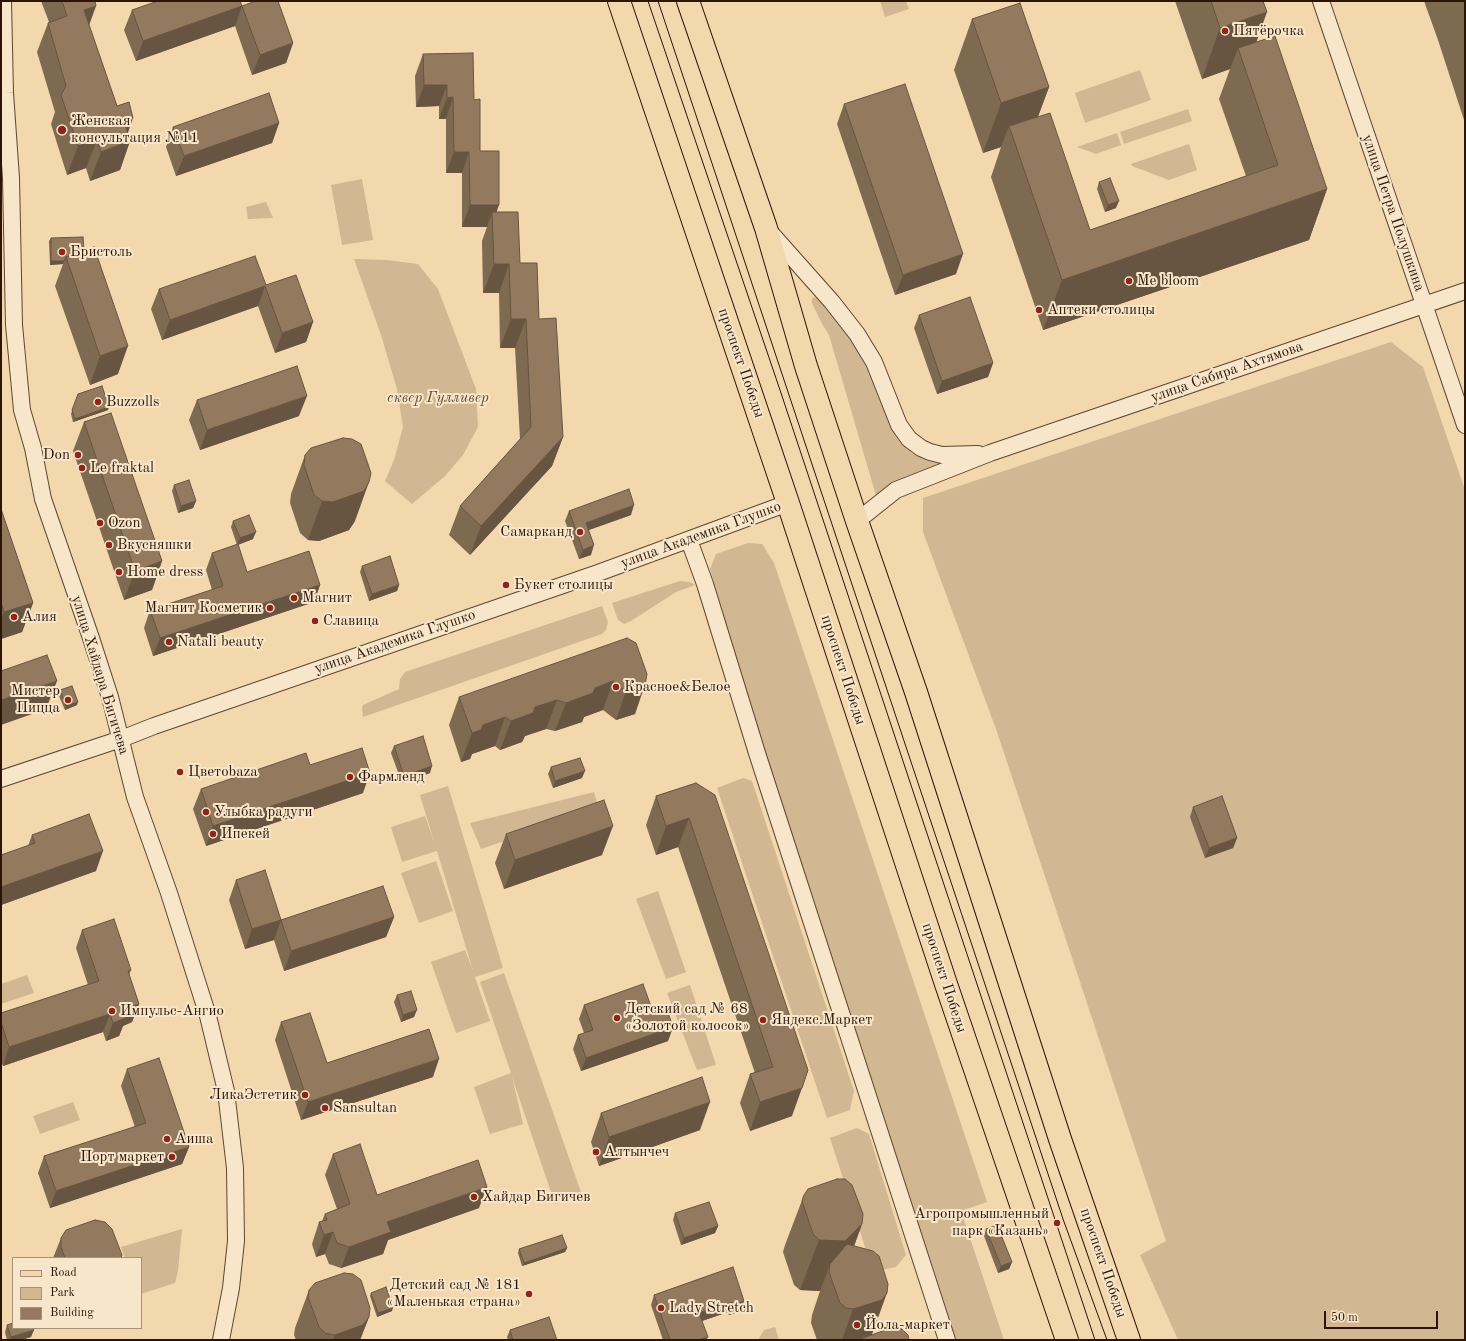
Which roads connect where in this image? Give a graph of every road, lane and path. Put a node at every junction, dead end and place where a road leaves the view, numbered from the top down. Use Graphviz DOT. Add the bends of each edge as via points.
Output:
graph roads {
  1 [pos="3,1"];
  2 [pos="619,1"];
  3 [pos="688,1"];
  4 [pos="1321,1"];
  5 [pos="766,228"];
  6 [pos="1465,291"];
  7 [pos="1424,304"];
  8 [pos="1465,425"];
  9 [pos="990,453"];
  10 [pos="788,503"];
  11 [pos="857,521"];
  12 [pos="689,540"];
  13 [pos="121,739"];
  14 [pos="1,780"];
  15 [pos="221,1340"];
  16 [pos="947,1340"];
  17 [pos="1067,1340"];
  18 [pos="1129,1340"];
  1 -- 13 [label="street, улица Хайдара Бигичева" via="14,325 22,410 33,448 43,500 91,638"];
  2 -- 10 [label="main road, проспект Победы"];
  3 -- 5 [label="main road, проспект Победы"];
  4 -- 7 [label="street, улица Петра Полушкина"];
  5 -- 9 [label="street, улица Сабира Ахтямова" via="857,334 874,362 899,425 909,439 930,452 942,455"];
  5 -- 11 [label="main road, проспект Победы" via="806,366"];
  6 -- 7 [label="street, улица Сабира Ахтямова"];
  7 -- 8 [label="street, улица Петра Полушкина"];
  7 -- 9 [label="street, улица Сабира Ахтямова"];
  9 -- 11 [label="street, улица Сабира Ахтямова" via="896,490"];
  10 -- 12 [label="street, улица Академика Глушко"];
  10 -- 17 [label="main road, проспект Победы"];
  11 -- 18 [label="main road, проспект Победы" via="919,699 1060,1139"];
  12 -- 13 [label="street, улица Академика Глушко" via="169,720"];
  12 -- 16 [label="street"];
  13 -- 14 [label="street, улица Академика Глушко"];
  13 -- 15 [label="street, улица Хайдара Бигичева" via="135,797 208,1016 226,1090 235,1168 236,1241 231,1288"];
}
